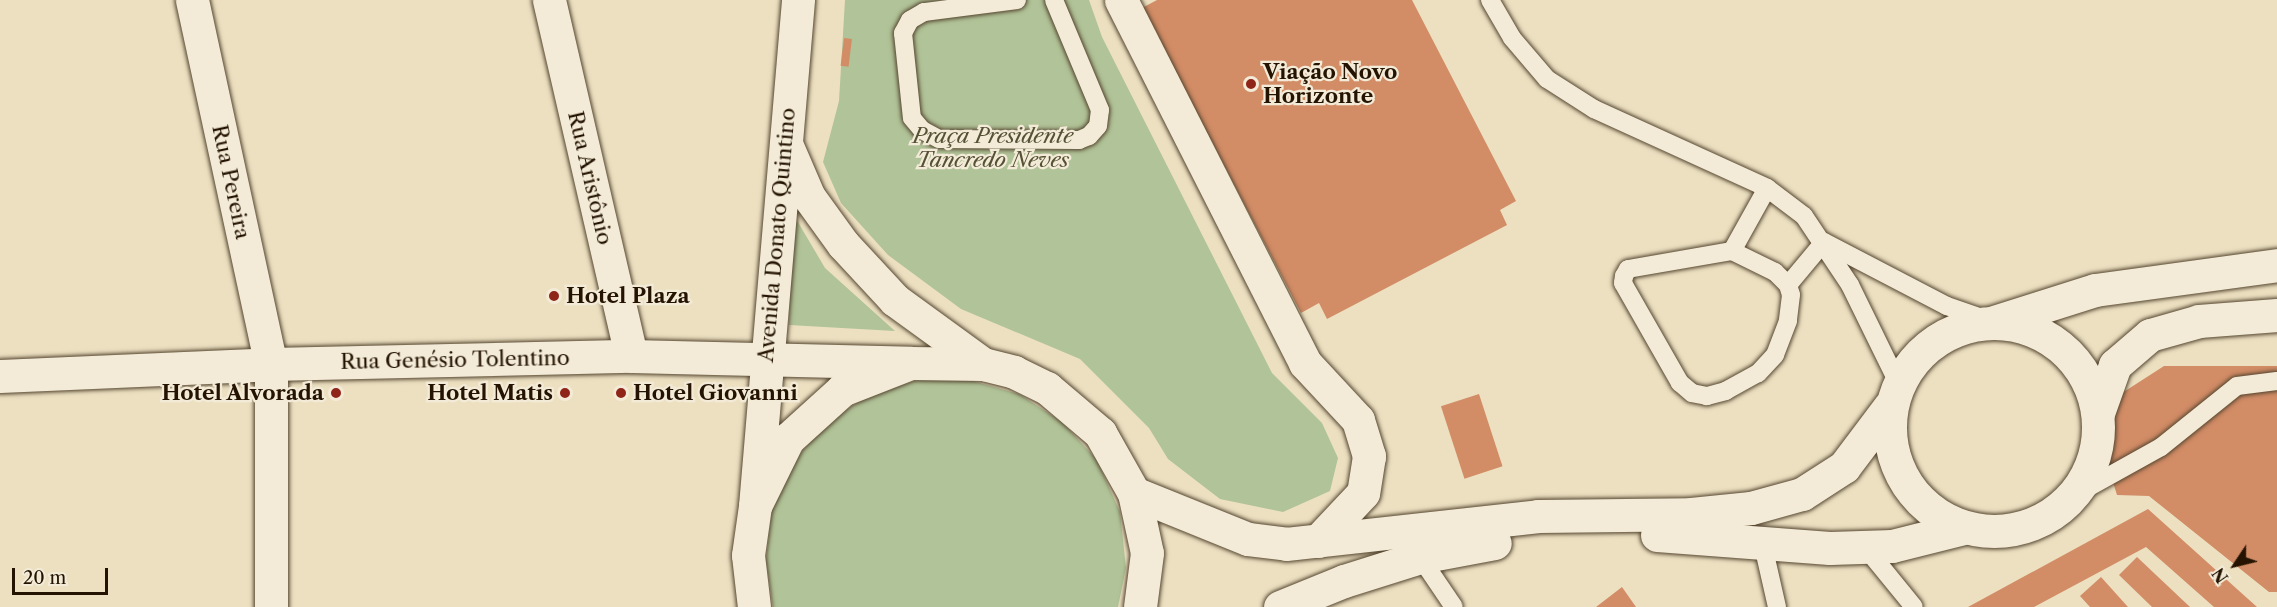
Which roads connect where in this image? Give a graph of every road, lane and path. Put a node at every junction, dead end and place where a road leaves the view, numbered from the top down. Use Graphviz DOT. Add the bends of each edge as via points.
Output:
graph roads {
  1 [pos="192,0"];
  2 [pos="549,0"];
  3 [pos="798,0"];
  4 [pos="1017,0"];
  5 [pos="1054,0"];
  6 [pos="1121,0"];
  7 [pos="1490,0"];
  8 [pos="785,142"];
  9 [pos="1767,188"];
  10 [pos="1824,242"];
  11 [pos="1732,251"];
  12 [pos="2277,265"];
  13 [pos="1788,285"];
  14 [pos="2277,315"];
  15 [pos="1993,322"];
  16 [pos="631,356"];
  17 [pos="765,360"];
  18 [pos="911,363"];
  19 [pos="271,364"];
  20 [pos="983,364"];
  21 [pos="0,376"];
  22 [pos="2277,381"];
  23 [pos="1894,394"];
  24 [pos="2098,413"];
  25 [pos="1134,493"];
  26 [pos="2073,496"];
  27 [pos="755,506"];
  28 [pos="1964,528"];
  29 [pos="1762,541"];
  30 [pos="1318,542"];
  31 [pos="1865,547"];
  32 [pos="1420,557"];
  33 [pos="271,607"];
  34 [pos="753,607"];
  35 [pos="1140,607"];
  36 [pos="1283,607"];
  37 [pos="1454,607"];
  38 [pos="1777,607"];
  39 [pos="1914,607"];
  1 -- 19 [label="street, Rua Pereira"];
  2 -- 16 [label="street, Rua Aristônio"];
  3 -- 8 [label="street, Avenida Donato Quintino"];
  4 -- 5 [label="lane" via="924,12 910,20 903,33 912,118 922,130 939,139 1079,140 1089,136 1098,126 1100,110"];
  6 -- 30 [label="street" via="1305,363 1358,420 1369,456 1363,493"];
  7 -- 9 [label="lane" via="1512,38 1547,79 1594,109"];
  8 -- 17 [label="street, Avenida Donato Quintino"];
  8 -- 20 [label="street" via="809,197 843,244 895,300"];
  9 -- 10 [label="lane" via="1804,216"];
  9 -- 11 [label="lane"];
  10 -- 13 [label="lane"];
  10 -- 15 [label="lane" via="1947,306"];
  10 -- 23 [label="lane"];
  11 -- 13 [label="lane" via="1775,272"];
  11 -- 13 [label="lane" via="1628,269 1624,276 1623,283 1680,383 1692,393 1707,396 1726,391 1758,373 1775,355 1788,321"];
  12 -- 15 [label="street" via="2095,290"];
  14 -- 24 [label="street" via="2199,321 2150,336 2115,365"];
  15 -- 23 [label="street" via="1964,326 1936,339 1914,358"];
  15 -- 24 [label="street" via="2023,327 2050,339 2073,359 2089,384"];
  16 -- 17 [label="street, Rua Genésio Tolentino"];
  16 -- 19 [label="street, Rua Genésio Tolentino"];
  17 -- 18 [label="street, Rua Genésio Tolentino"];
  17 -- 27 [label="street, Avenida Donato Quintino"];
  18 -- 20 [label="street"];
  18 -- 27 [label="street" via="842,390 795,432"];
  19 -- 21 [label="street, Rua Genésio Tolentino"];
  19 -- 33 [label="street, Rua Pereira"];
  20 -- 25 [label="street" via="1014,372 1047,388 1075,409 1100,433"];
  22 -- 26 [label="lane" via="2237,386 2161,447"];
  23 -- 28 [label="street" via="1890,441 1898,470 1914,496 1937,515"];
  23 -- 30 [label="street" via="1844,468 1802,494 1751,508 1691,514 1538,516"];
  24 -- 26 [label="street" via="2098,443 2089,471"];
  25 -- 30 [label="street" via="1248,539 1286,544"];
  25 -- 35 [label="street" via="1147,553"];
  26 -- 28 [label="street" via="2050,516 2023,528 1994,533"];
  27 -- 34 [label="street" via="748,555"];
  28 -- 31 [label="street" via="1892,546"];
  29 -- 31 [label="street" via="1830,548"];
  29 -- 32 [label="street" via="1681,535 1557,536"];
  29 -- 38 [label="lane"];
  31 -- 39 [label="lane"];
  32 -- 36 [label="street" via="1344,581"];
  32 -- 37 [label="lane"];
}
